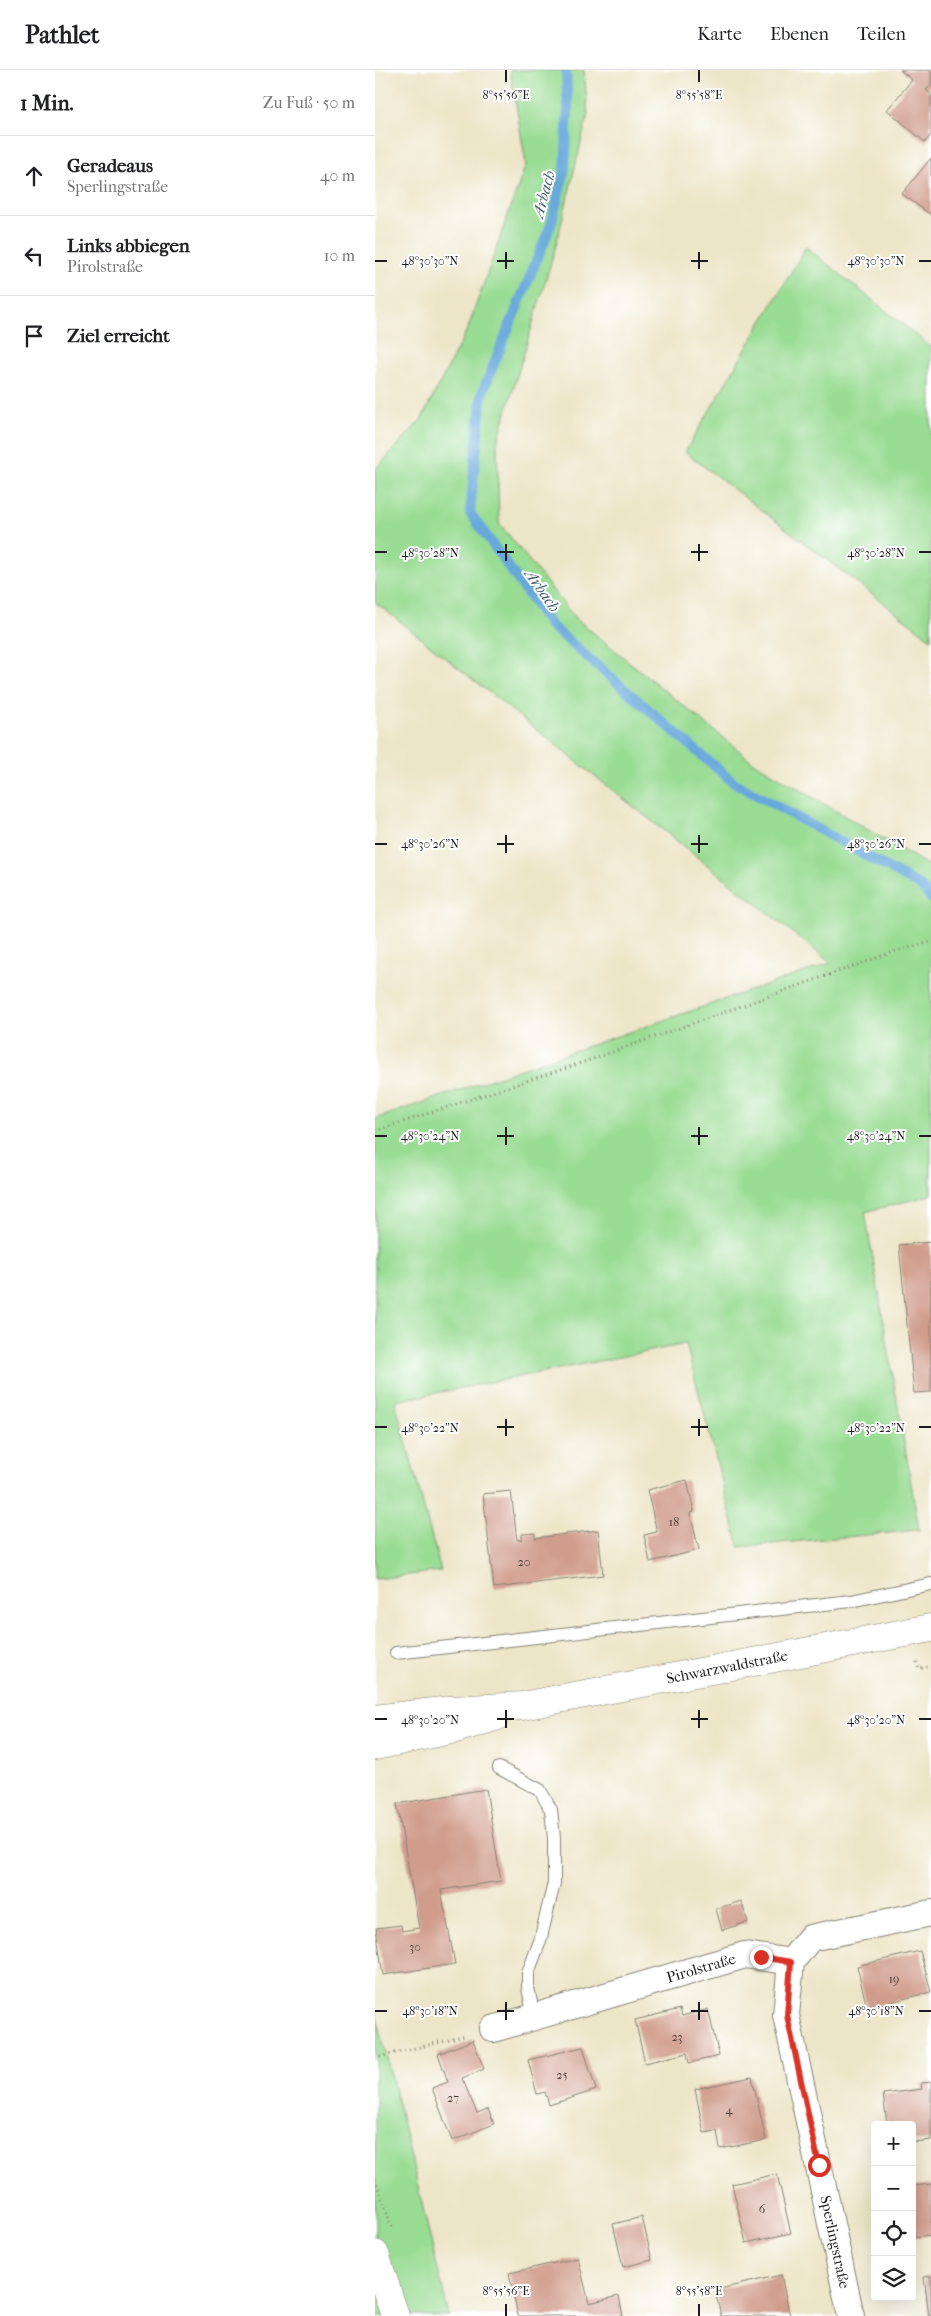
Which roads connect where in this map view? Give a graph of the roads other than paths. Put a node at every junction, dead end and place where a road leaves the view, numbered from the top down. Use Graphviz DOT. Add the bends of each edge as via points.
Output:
graph roads {
  1 [pos="931,1584"];
  2 [pos="931,1628"];
  3 [pos="396,1653"];
  4 [pos="522,1706"];
  5 [pos="375,1719"];
  6 [pos="375,1746"];
  7 [pos="499,1768"];
  8 [pos="931,1913"];
  9 [pos="791,1962"];
  10 [pos="534,2017"];
  11 [pos="493,2029"];
  12 [pos="375,2254"];
  13 [pos="395,2316"];
  14 [pos="851,2316"];
  1 -- 3 [label="lane" via="851,1601"];
  2 -- 4 [label="street, Schwarzwaldstraße"];
  4 -- 5 [label="street, Schwarzwaldstraße"];
  4 -- 6 [label="street, Schwarzwaldstraße" via="455,1730"];
  7 -- 10 [label="lane" via="540,1790 551,1810 554,1883 540,1941 528,1973"];
  8 -- 9 [label="street" via="810,1938"];
  9 -- 10 [label="street, Pirolstraße" via="745,1955"];
  9 -- 14 [label="street, Sperlingstraße" via="787,2015"];
  10 -- 11 [label="street, Pirolstraße"];
  12 -- 13 [label="street"];
}
